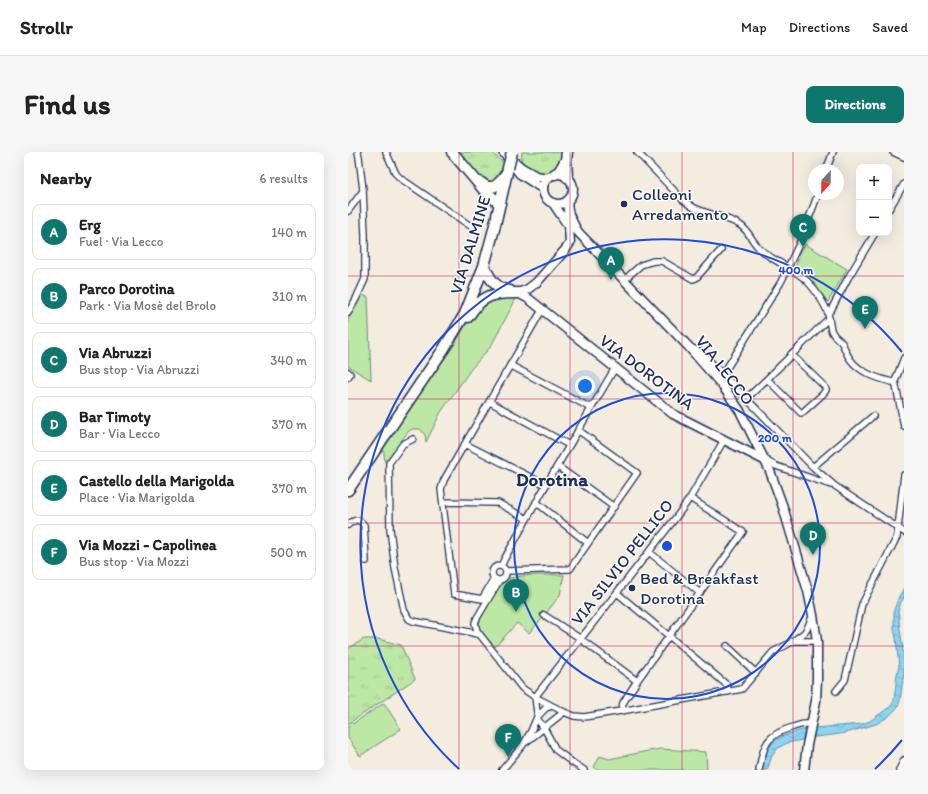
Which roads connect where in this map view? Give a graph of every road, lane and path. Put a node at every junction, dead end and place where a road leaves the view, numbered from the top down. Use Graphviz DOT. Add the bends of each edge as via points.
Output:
graph roads {
  1 [pos="358,152"];
  2 [pos="386,152"];
  3 [pos="452,152"];
  4 [pos="503,152"];
  5 [pos="512,152"];
  6 [pos="637,152"];
  7 [pos="833,152"];
  8 [pos="893,152"];
  9 [pos="566,156"];
  10 [pos="904,157"];
  11 [pos="828,164"];
  12 [pos="508,170"];
  13 [pos="473,176"];
  14 [pos="552,176"];
  15 [pos="568,177"];
  16 [pos="904,184"];
  17 [pos="543,189"];
  18 [pos="363,190"];
  19 [pos="568,200"];
  20 [pos="816,200"];
  21 [pos="553,203"];
  22 [pos="500,204"];
  23 [pos="892,204"];
  24 [pos="348,211"];
  25 [pos="569,226"];
  26 [pos="472,227"];
  27 [pos="578,232"];
  28 [pos="873,236"];
  29 [pos="721,250"];
  30 [pos="484,266"];
  31 [pos="788,268"];
  32 [pos="624,280"];
  33 [pos="518,293"];
  34 [pos="542,310"];
  35 [pos="348,313"];
  36 [pos="828,315"];
  37 [pos="688,346"];
  38 [pos="792,354"];
  39 [pos="904,358"];
  40 [pos="510,365"];
  41 [pos="615,368"];
  42 [pos="348,372"];
  43 [pos="723,374"];
  44 [pos="348,377"];
  45 [pos="767,379"];
  46 [pos="895,381"];
  47 [pos="746,398"];
  48 [pos="490,402"];
  49 [pos="408,403"];
  50 [pos="591,408"];
  51 [pos="874,416"];
  52 [pos="903,417"];
  53 [pos="904,426"];
  54 [pos="578,430"];
  55 [pos="413,439"];
  56 [pos="724,440"];
  57 [pos="466,444"];
  58 [pos="569,445"];
  59 [pos="766,461"];
  60 [pos="557,466"];
  61 [pos="813,467"];
  62 [pos="904,475"];
  63 [pos="809,477"];
  64 [pos="546,485"];
  65 [pos="835,486"];
  66 [pos="348,490"];
  67 [pos="690,498"];
  68 [pos="443,502"];
  69 [pos="536,502"];
  70 [pos="614,507"];
  71 [pos="527,519"];
  72 [pos="348,525"];
  73 [pos="898,529"];
  74 [pos="904,532"];
  75 [pos="588,543"];
  76 [pos="649,552"];
  77 [pos="366,561"];
  78 [pos="501,566"];
  79 [pos="506,572"];
  80 [pos="497,580"];
  81 [pos="617,593"];
  82 [pos="700,593"];
  83 [pos="544,615"];
  84 [pos="813,615"];
  85 [pos="479,634"];
  86 [pos="669,636"];
  87 [pos="580,639"];
  88 [pos="817,641"];
  89 [pos="792,642"];
  90 [pos="726,646"];
  91 [pos="756,673"];
  92 [pos="637,681"];
  93 [pos="731,691"];
  94 [pos="836,691"];
  95 [pos="535,696"];
  96 [pos="552,706"];
  97 [pos="621,711"];
  98 [pos="564,712"];
  99 [pos="537,717"];
  100 [pos="811,724"];
  101 [pos="544,728"];
  102 [pos="523,745"];
  103 [pos="904,760"];
  104 [pos="502,770"];
  105 [pos="584,770"];
  106 [pos="760,770"];
  107 [pos="804,770"];
  108 [pos="899,770"];
  1 -- 18 [label="street"];
  2 -- 26 [label="street" via="400,178"];
  3 -- 13 [label="highway"];
  4 -- 14 [label="main road" via="536,176"];
  4 -- 17 [label="main road" via="520,174"];
  5 -- 12 [label="highway, VIA DALMINE, bridge"];
  6 -- 31 [label="street" via="688,204 741,225 759,248"];
  7 -- 11 [label="street"];
  8 -- 10 [label="street"];
  9 -- 14 [label="highway" via="559,172"];
  9 -- 15 [label="highway"];
  12 -- 13 [label="highway" via="494,187 484,185"];
  12 -- 22 [label="highway, VIA DALMINE"];
  13 -- 22 [label="highway"];
  14 -- 15 [label="main road" via="562,174"];
  14 -- 17 [label="main road"];
  15 -- 19 [label="main road" via="573,188"];
  16 -- 23 [label="street"];
  17 -- 21 [label="main road" via="548,200"];
  18 -- 24 [label="street"];
  18 -- 35 [label="street" via="366,279"];
  19 -- 21 [label="main road" via="559,204"];
  19 -- 27 [label="main road, VIA LECCO" via="570,217"];
  20 -- 31 [label="street"];
  21 -- 25 [label="main road, VIA LECCO"];
  22 -- 30 [label="highway, VIA DALMINE"];
  25 -- 27 [label="main road, VIA LECCO"];
  25 -- 33 [label="main road" via="570,243 566,250 537,282"];
  27 -- 32 [label="main road, VIA LECCO"];
  28 -- 36 [label="street"];
  29 -- 32 [label="street" via="693,279 662,261 654,261 641,265"];
  30 -- 33 [label="highway" via="495,284 506,291"];
  30 -- 49 [label="highway, VIA DALMINE" via="461,320"];
  31 -- 36 [label="street" via="807,281"];
  31 -- 43 [label="street"];
  32 -- 37 [label="main road, VIA LECCO"];
  33 -- 34 [label="main road, VIA DOROTINA"];
  33 -- 49 [label="highway" via="494,294 478,304 424,384"];
  34 -- 40 [label="street"];
  34 -- 41 [label="main road, VIA DOROTINA"];
  36 -- 38 [label="street"];
  36 -- 46 [label="street" via="834,336 842,342 846,354 857,366 876,378"];
  37 -- 43 [label="street" via="701,352"];
  37 -- 59 [label="main road, VIA LECCO" via="722,385 740,411"];
  38 -- 45 [label="street"];
  38 -- 45 [label="street" via="825,388 823,394 801,413"];
  39 -- 46 [label="street"];
  40 -- 48 [label="street"];
  40 -- 50 [label="street"];
  41 -- 50 [label="street"];
  41 -- 56 [label="main road, VIA DOROTINA" via="673,414"];
  42 -- 44 [label="street"];
  43 -- 47 [label="street"];
  45 -- 47 [label="street"];
  46 -- 52 [label="street"];
  47 -- 61 [label="street"];
  48 -- 57 [label="street"];
  48 -- 58 [label="street"];
  49 -- 66 [label="highway"];
  50 -- 54 [label="street"];
  51 -- 61 [label="street"];
  52 -- 53 [label="street"];
  54 -- 58 [label="street"];
  54 -- 70 [label="street" via="638,473"];
  55 -- 85 [label="street" via="403,444 389,463 390,529 404,610 413,621"];
  56 -- 59 [label="main road, VIA DOROTINA"];
  56 -- 67 [label="street, VIA SILVIO PELLICO"];
  57 -- 64 [label="street"];
  57 -- 68 [label="street" via="442,484"];
  58 -- 60 [label="street"];
  59 -- 63 [label="street"];
  59 -- 84 [label="main road, VIA LECCO" via="808,591"];
  60 -- 64 [label="street"];
  60 -- 70 [label="street"];
  61 -- 63 [label="street" via="817,476"];
  61 -- 65 [label="street"];
  62 -- 73 [label="street"];
  63 -- 65 [label="street"];
  64 -- 69 [label="street"];
  65 -- 73 [label="street"];
  67 -- 76 [label="street, VIA SILVIO PELLICO"];
  67 -- 82 [label="street" via="743,532"];
  68 -- 71 [label="street" via="498,503"];
  68 -- 80 [label="street" via="454,594 482,599"];
  69 -- 71 [label="street"];
  69 -- 75 [label="street"];
  70 -- 75 [label="street"];
  71 -- 78 [label="street"];
  72 -- 77 [label="street" via="356,520 364,525"];
  73 -- 74 [label="street"];
  73 -- 94 [label="street" via="897,537 862,604 845,680"];
  75 -- 79 [label="street" via="570,569"];
  76 -- 81 [label="street, VIA SILVIO PELLICO"];
  76 -- 82 [label="street"];
  78 -- 79 [label="street"];
  78 -- 80 [label="street" via="492,571"];
  79 -- 80 [label="street" via="503,580"];
  80 -- 85 [label="street" via="477,618 476,628"];
  81 -- 86 [label="street"];
  81 -- 87 [label="street, VIA SILVIO PELLICO"];
  82 -- 86 [label="street"];
  83 -- 87 [label="street"];
  84 -- 88 [label="main road, VIA LECCO"];
  84 -- 89 [label="street" via="804,633"];
  85 -- 95 [label="street" via="522,688"];
  86 -- 92 [label="street"];
  86 -- 93 [label="street"];
  87 -- 92 [label="street"];
  87 -- 95 [label="street, VIA SILVIO PELLICO"];
  88 -- 89 [label="street"];
  88 -- 100 [label="main road, VIA LECCO" via="816,701"];
  89 -- 91 [label="street" via="773,652"];
  90 -- 91 [label="street"];
  91 -- 93 [label="street" via="742,689"];
  92 -- 97 [label="street"];
  93 -- 97 [label="street"];
  95 -- 96 [label="street"];
  95 -- 99 [label="street"];
  96 -- 98 [label="street"];
  96 -- 99 [label="street"];
  97 -- 98 [label="street" via="584,717"];
  98 -- 101 [label="street"];
  99 -- 101 [label="street"];
  99 -- 102 [label="street"];
  100 -- 106 [label="street" via="792,727 773,736 763,752"];
  100 -- 107 [label="main road, VIA LECCO"];
  101 -- 102 [label="street"];
  101 -- 105 [label="street" via="556,750"];
  102 -- 104 [label="street"];
  103 -- 108 [label="street"];
}
